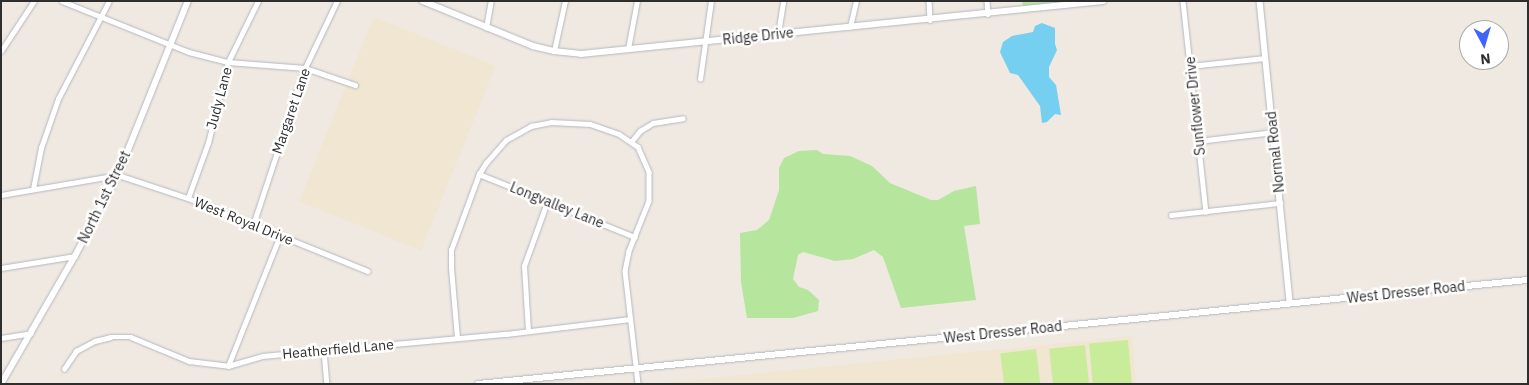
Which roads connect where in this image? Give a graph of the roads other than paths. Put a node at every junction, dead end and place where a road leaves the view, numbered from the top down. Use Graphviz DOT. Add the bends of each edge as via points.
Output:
graph roads {
  1 [pos="34,1"];
  2 [pos="62,1"];
  3 [pos="109,1"];
  4 [pos="188,1"];
  5 [pos="258,1"];
  6 [pos="337,1"];
  7 [pos="423,1"];
  8 [pos="491,1"];
  9 [pos="565,1"];
  10 [pos="638,1"];
  11 [pos="711,1"];
  12 [pos="783,1"];
  13 [pos="856,1"];
  14 [pos="929,1"];
  15 [pos="987,1"];
  16 [pos="1103,1"];
  17 [pos="1183,1"];
  18 [pos="1260,1"];
  19 [pos="988,14"];
  20 [pos="101,18"];
  21 [pos="930,20"];
  22 [pos="850,27"];
  23 [pos="486,28"];
  24 [pos="778,34"];
  25 [pos="706,42"];
  26 [pos="170,45"];
  27 [pos="628,49"];
  28 [pos="1,51"];
  29 [pos="554,51"];
  30 [pos="1266,58"];
  31 [pos="228,62"];
  32 [pos="1190,66"];
  33 [pos="305,68"];
  34 [pos="700,80"];
  35 [pos="355,85"];
  36 [pos="684,118"];
  37 [pos="1273,132"];
  38 [pos="1198,141"];
  39 [pos="631,142"];
  40 [pos="479,174"];
  41 [pos="118,175"];
  42 [pos="33,189"];
  43 [pos="1,195"];
  44 [pos="188,198"];
  45 [pos="547,202"];
  46 [pos="1280,203"];
  47 [pos="1206,212"];
  48 [pos="1171,216"];
  49 [pos="253,225"];
  50 [pos="280,236"];
  51 [pos="635,237"];
  52 [pos="75,256"];
  53 [pos="1,268"];
  54 [pos="368,270"];
  55 [pos="1528,280"];
  56 [pos="1290,304"];
  57 [pos="630,319"];
  58 [pos="528,331"];
  59 [pos="31,333"];
  60 [pos="1,338"];
  61 [pos="457,338"];
  62 [pos="324,351"];
  63 [pos="228,366"];
  64 [pos="636,368"];
  65 [pos="64,369"];
  66 [pos="2,384"];
  67 [pos="327,384"];
  68 [pos="478,384"];
  69 [pos="638,384"];
  1 -- 28 [label="street"];
  2 -- 20 [label="street"];
  3 -- 20 [label="street"];
  4 -- 26 [label="street, North 1st Street"];
  5 -- 31 [label="street, Judy Lane"];
  6 -- 33 [label="street, Margaret Lane"];
  7 -- 23 [label="street, Ridge Drive"];
  8 -- 23 [label="street"];
  9 -- 29 [label="street"];
  10 -- 27 [label="street"];
  11 -- 25 [label="street"];
  12 -- 24 [label="street"];
  13 -- 22 [label="street"];
  14 -- 21 [label="street"];
  15 -- 19 [label="street"];
  16 -- 19 [label="street, Ridge Drive"];
  17 -- 32 [label="street, Sunflower Drive"];
  18 -- 30 [label="street, Normal Road"];
  19 -- 21 [label="street, Ridge Drive"];
  20 -- 26 [label="street"];
  20 -- 42 [label="street" via="58,99 42,143"];
  21 -- 22 [label="street, Ridge Drive"];
  22 -- 24 [label="street, Ridge Drive"];
  23 -- 29 [label="street, Ridge Drive"];
  24 -- 25 [label="street, Ridge Drive"];
  25 -- 27 [label="street, Ridge Drive"];
  25 -- 34 [label="street"];
  26 -- 31 [label="street"];
  26 -- 41 [label="street, North 1st Street"];
  27 -- 29 [label="street, Ridge Drive" via="587,54"];
  30 -- 32 [label="street"];
  30 -- 37 [label="street, Normal Road"];
  31 -- 33 [label="street"];
  31 -- 44 [label="street, Judy Lane" via="208,143"];
  32 -- 38 [label="street, Sunflower Drive"];
  33 -- 35 [label="street"];
  33 -- 49 [label="street, Margaret Lane"];
  36 -- 39 [label="street" via="653,123"];
  37 -- 38 [label="street"];
  37 -- 46 [label="street, Normal Road"];
  38 -- 47 [label="street, Sunflower Drive"];
  39 -- 40 [label="street" via="590,124 541,123 506,140 491,154"];
  39 -- 51 [label="street" via="642,155 650,182 647,210"];
  40 -- 45 [label="street, Longvalley Lane"];
  40 -- 61 [label="street" via="451,250"];
  41 -- 42 [label="street"];
  41 -- 44 [label="street, West Royal Drive"];
  41 -- 52 [label="street, North 1st Street"];
  42 -- 43 [label="street"];
  44 -- 49 [label="street, West Royal Drive"];
  45 -- 51 [label="street, Longvalley Lane"];
  45 -- 58 [label="street" via="524,266"];
  46 -- 47 [label="street"];
  46 -- 56 [label="street, Normal Road"];
  47 -- 48 [label="street"];
  49 -- 50 [label="street, West Royal Drive"];
  50 -- 54 [label="street, West Royal Drive"];
  50 -- 63 [label="street"];
  51 -- 57 [label="street" via="625,271"];
  52 -- 53 [label="street"];
  52 -- 59 [label="street, North 1st Street"];
  55 -- 56 [label="street, West Dresser Road"];
  56 -- 64 [label="street, West Dresser Road"];
  57 -- 58 [label="street, Heatherfield Lane"];
  57 -- 64 [label="street"];
  58 -- 61 [label="street, Heatherfield Lane"];
  59 -- 60 [label="street"];
  59 -- 66 [label="street, North 1st Street"];
  61 -- 62 [label="street, Heatherfield Lane"];
  62 -- 63 [label="street, Heatherfield Lane" via="258,357"];
  62 -- 67 [label="street"];
  63 -- 65 [label="street, Heatherfield Lane" via="189,361 131,337 111,337 76,351"];
  64 -- 68 [label="street, West Dresser Road"];
  64 -- 69 [label="street"];
}
